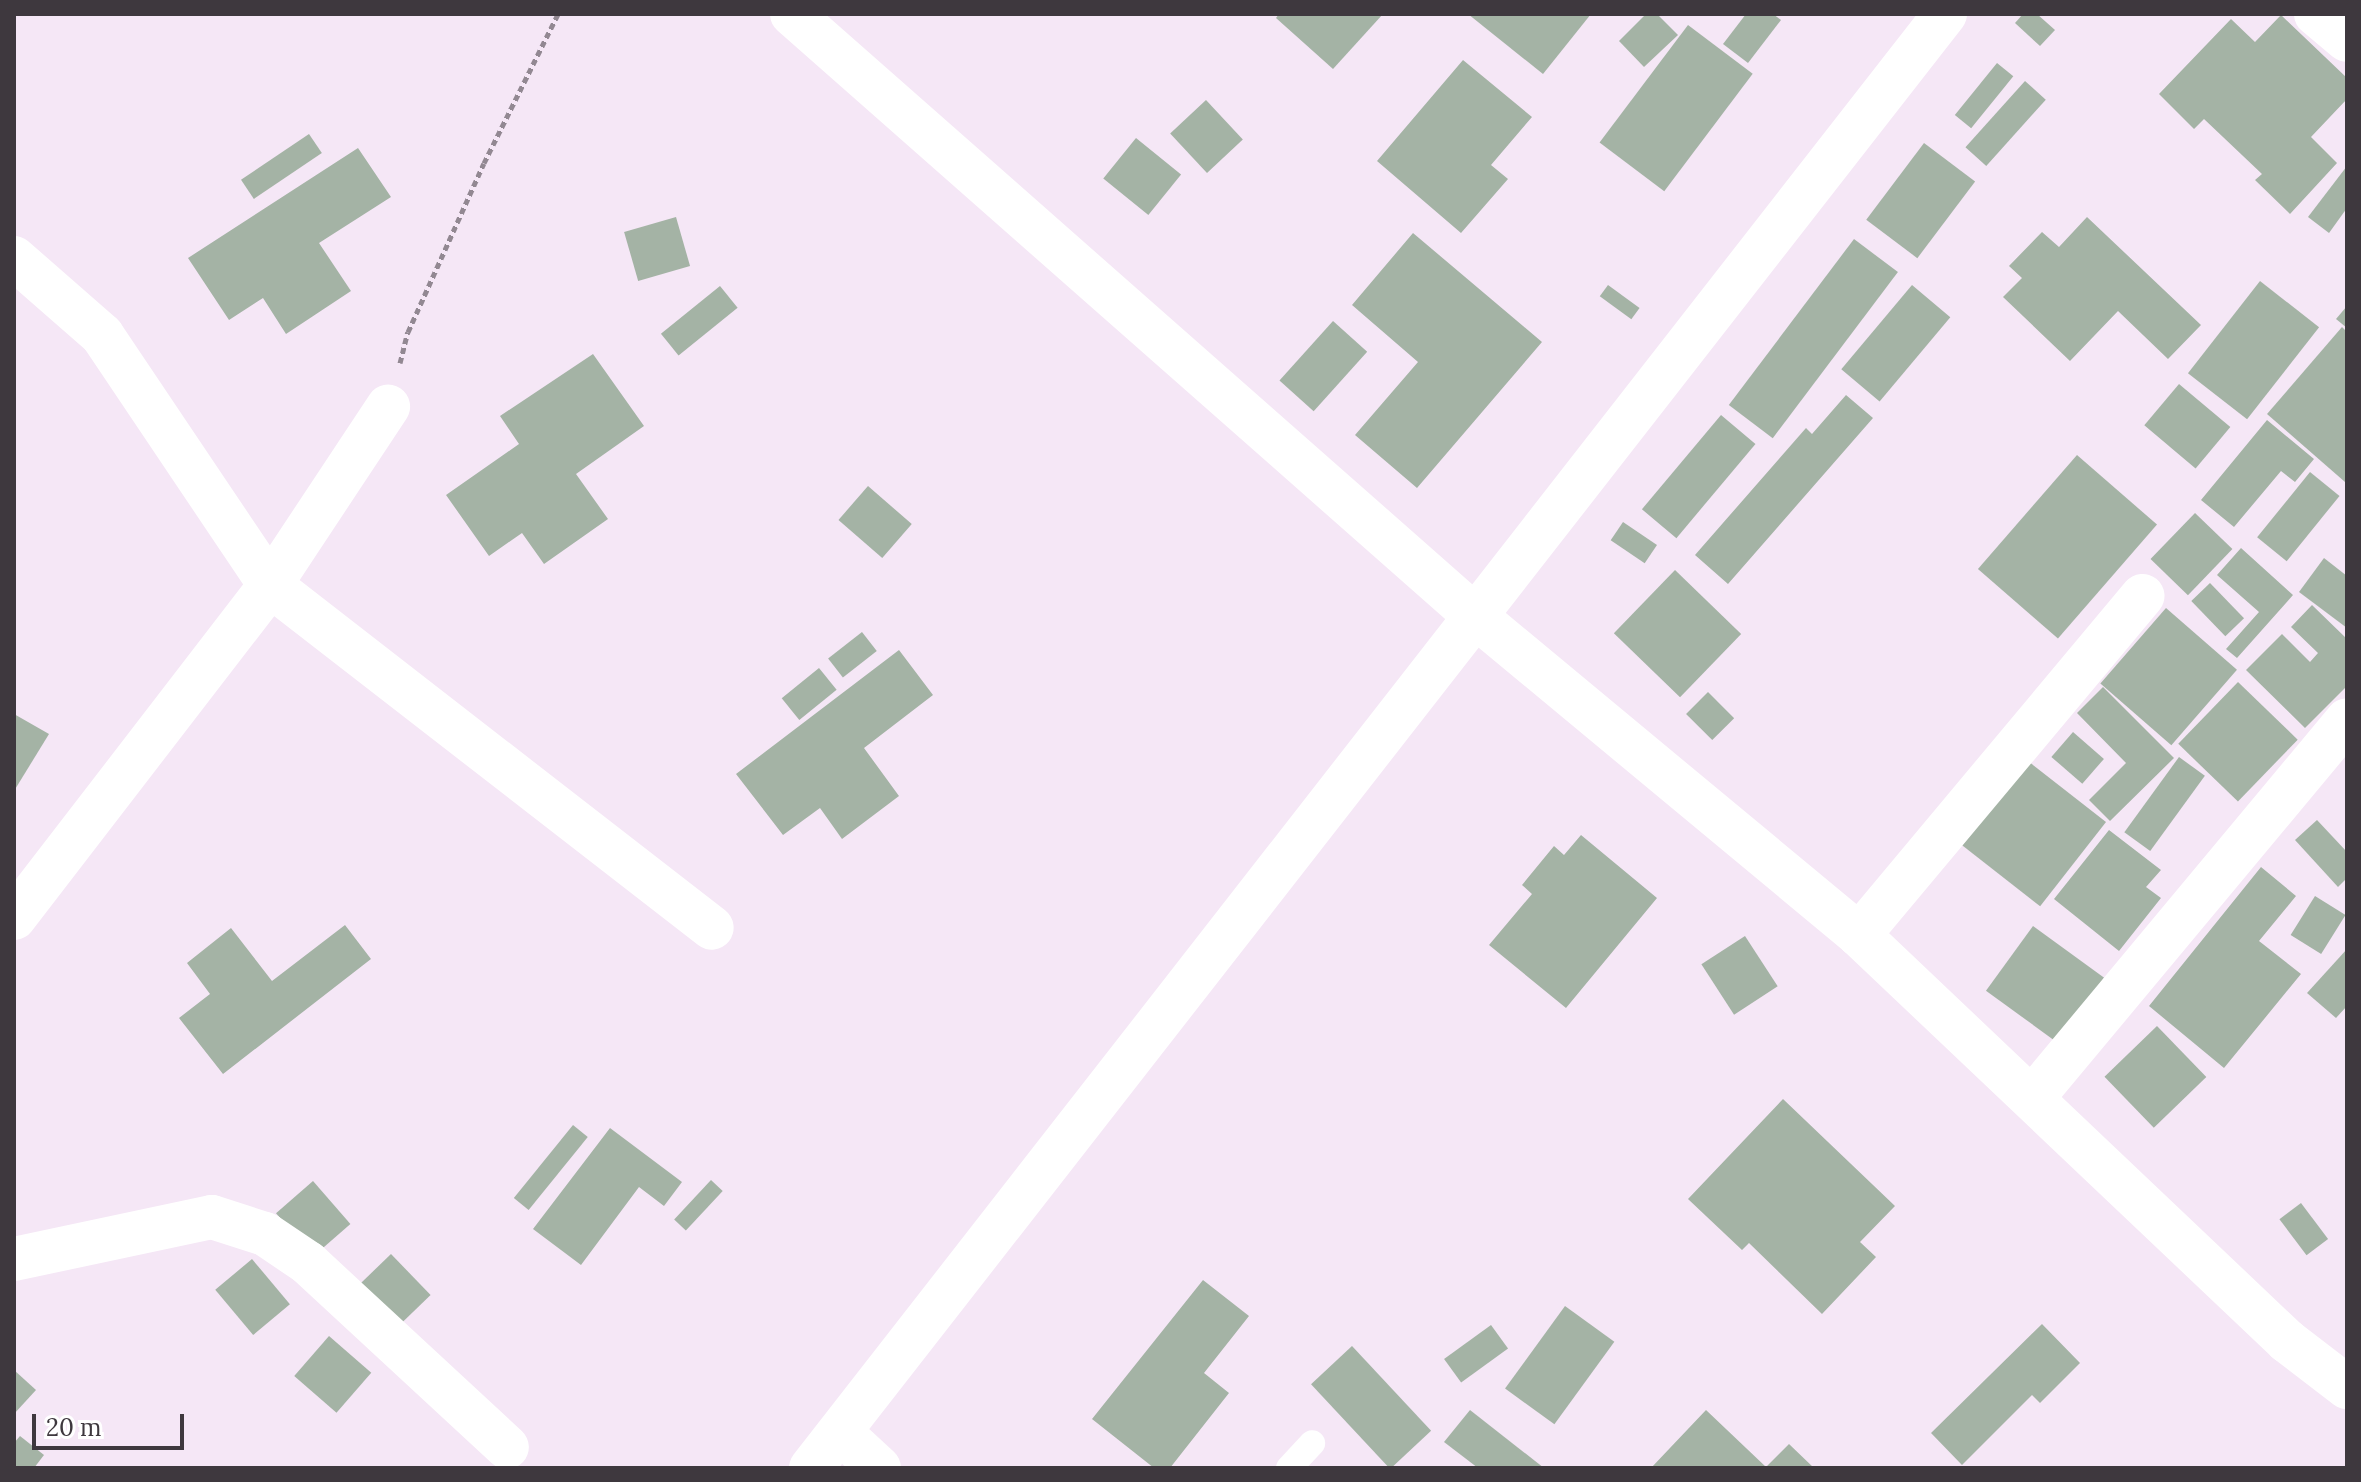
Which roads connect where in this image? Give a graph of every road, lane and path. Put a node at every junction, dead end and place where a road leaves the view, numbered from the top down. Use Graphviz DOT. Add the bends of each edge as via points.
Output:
graph roads {
  1 [pos="558,14"];
  2 [pos="792,14"];
  3 [pos="1945,14"];
  4 [pos="2316,14"];
  5 [pos="2347,40"];
  6 [pos="14,258"];
  7 [pos="388,407"];
  8 [pos="270,585"];
  9 [pos="2142,596"];
  10 [pos="1475,616"];
  11 [pos="2347,720"];
  12 [pos="14,918"];
  13 [pos="712,928"];
  14 [pos="1859,935"];
  15 [pos="2034,1096"];
  16 [pos="14,1259"];
  17 [pos="2347,1387"];
  18 [pos="840,1432"];
  19 [pos="1312,1443"];
  20 [pos="507,1447"];
  21 [pos="811,1468"];
  22 [pos="879,1468"];
  23 [pos="1289,1468"];
  1 -- 7 [label="path" via="408,332"];
  2 -- 10 [label="street"];
  3 -- 10 [label="street"];
  4 -- 5 [label="street"];
  6 -- 8 [label="street" via="102,335"];
  7 -- 8 [label="street"];
  8 -- 12 [label="street"];
  8 -- 13 [label="street"];
  9 -- 14 [label="street"];
  10 -- 14 [label="street"];
  10 -- 18 [label="street"];
  11 -- 15 [label="street"];
  14 -- 15 [label="street"];
  15 -- 17 [label="street" via="2287,1341"];
  16 -- 20 [label="street" via="212,1217 265,1234 308,1263"];
  18 -- 21 [label="street"];
  18 -- 22 [label="street"];
  19 -- 23 [label="lane"];
}
